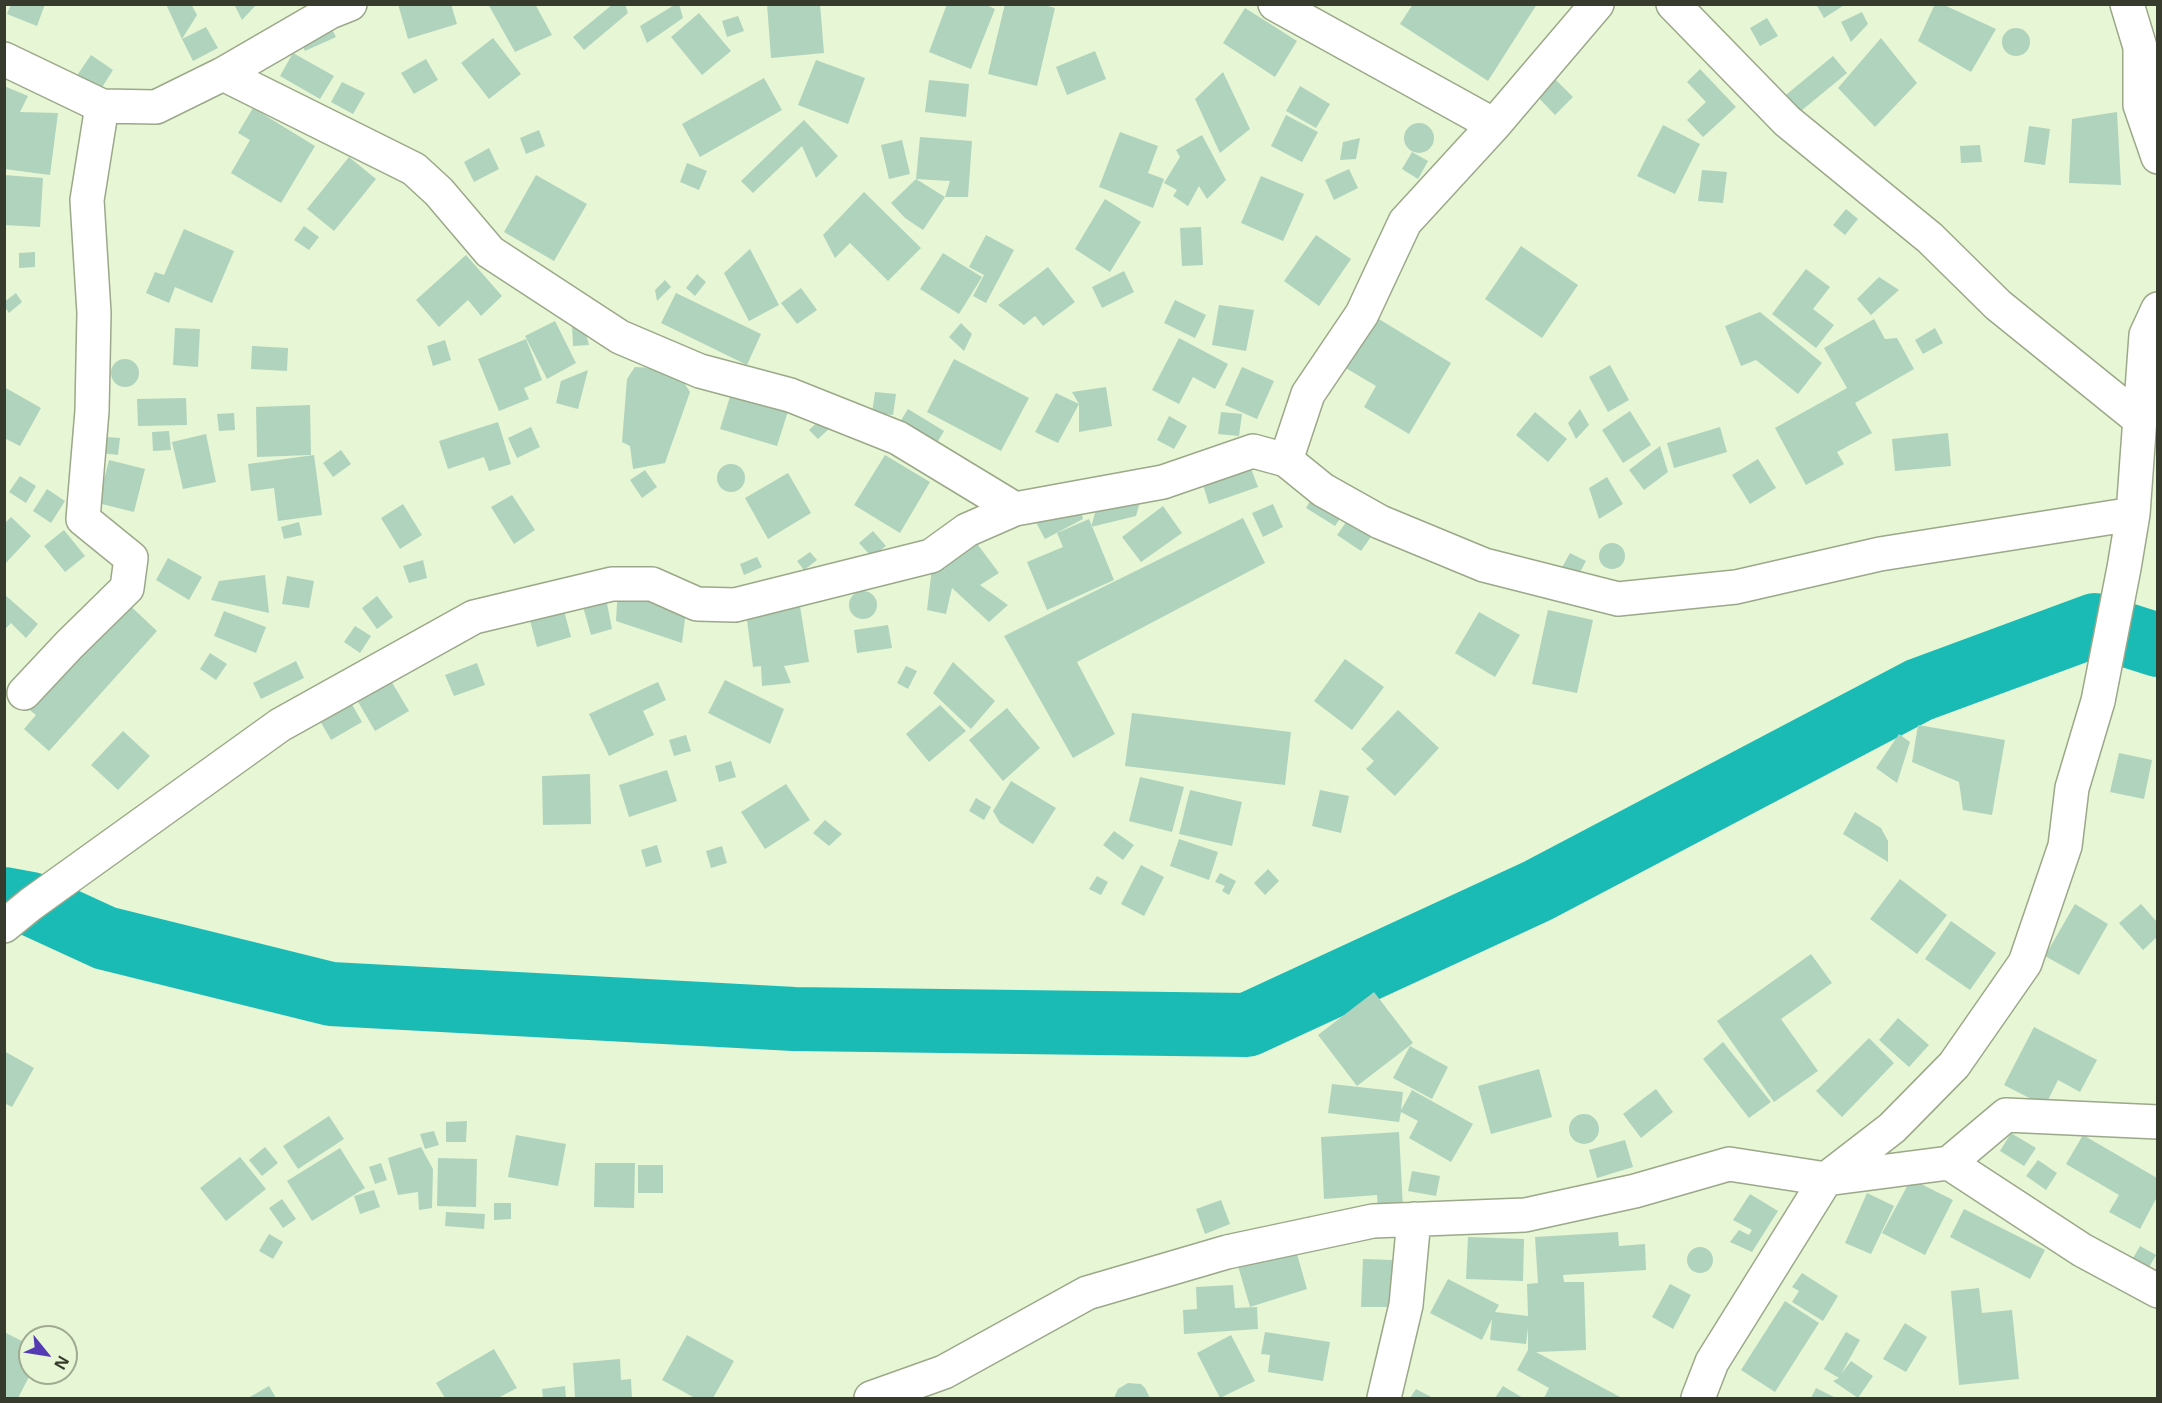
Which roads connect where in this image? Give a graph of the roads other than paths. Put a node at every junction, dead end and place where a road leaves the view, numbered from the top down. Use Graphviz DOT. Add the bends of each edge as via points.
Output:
graph roads {
  1 [pos="1275,4"];
  2 [pos="1598,4"];
  3 [pos="1673,4"];
  4 [pos="2127,4"];
  5 [pos="336,7"];
  6 [pos="4,59"];
  7 [pos="223,74"];
  8 [pos="2149,104"];
  9 [pos="102,106"];
  10 [pos="1494,125"];
  11 [pos="2157,157"];
  12 [pos="2157,309"];
  13 [pos="2139,419"];
  14 [pos="1286,460"];
  15 [pos="1015,509"];
  16 [pos="2133,514"];
  17 [pos="24,693"];
  18 [pos="4,926"];
  19 [pos="2157,1122"];
  20 [pos="1949,1163"];
  21 [pos="1826,1179"];
  22 [pos="1413,1219"];
  23 [pos="2157,1291"];
  24 [pos="871,1398"];
  25 [pos="1384,1398"];
  26 [pos="1698,1398"];
  1 -- 10 [label="street"];
  2 -- 10 [label="street"];
  3 -- 13 [label="street" via="1787,121 1930,238 1998,305"];
  4 -- 8 [label="street" via="2140,47"];
  5 -- 7 [label="street"];
  6 -- 9 [label="street"];
  7 -- 9 [label="street" via="156,107"];
  7 -- 15 [label="street" via="414,169 490,252 620,337 700,371 790,395 898,438"];
  8 -- 11 [label="street"];
  9 -- 17 [label="street" via="87,200 94,313 92,411 83,519 131,558 130,574 127,588"];
  10 -- 14 [label="street" via="1405,222 1362,314 1308,394"];
  12 -- 13 [label="street" via="2146,335"];
  13 -- 16 [label="street"];
  14 -- 15 [label="street" via="1253,452 1163,482"];
  14 -- 16 [label="street" via="1323,490 1380,522 1484,565 1617,599 1736,587 1880,554"];
  15 -- 18 [label="street" via="967,530 931,556 735,605 697,604 651,584 612,584 474,617 280,725"];
  16 -- 21 [label="street" via="2098,701 2072,788 2065,846 2025,963 1954,1065 1892,1128"];
  19 -- 20 [label="street" via="2006,1115"];
  20 -- 21 [label="street"];
  20 -- 23 [label="street" via="2082,1250"];
  21 -- 22 [label="street" via="1729,1164 1635,1191 1525,1215"];
  21 -- 26 [label="street" via="1712,1362"];
  22 -- 24 [label="street" via="1373,1221 1227,1252 1087,1293 944,1372"];
  22 -- 25 [label="street" via="1406,1305"];
}
